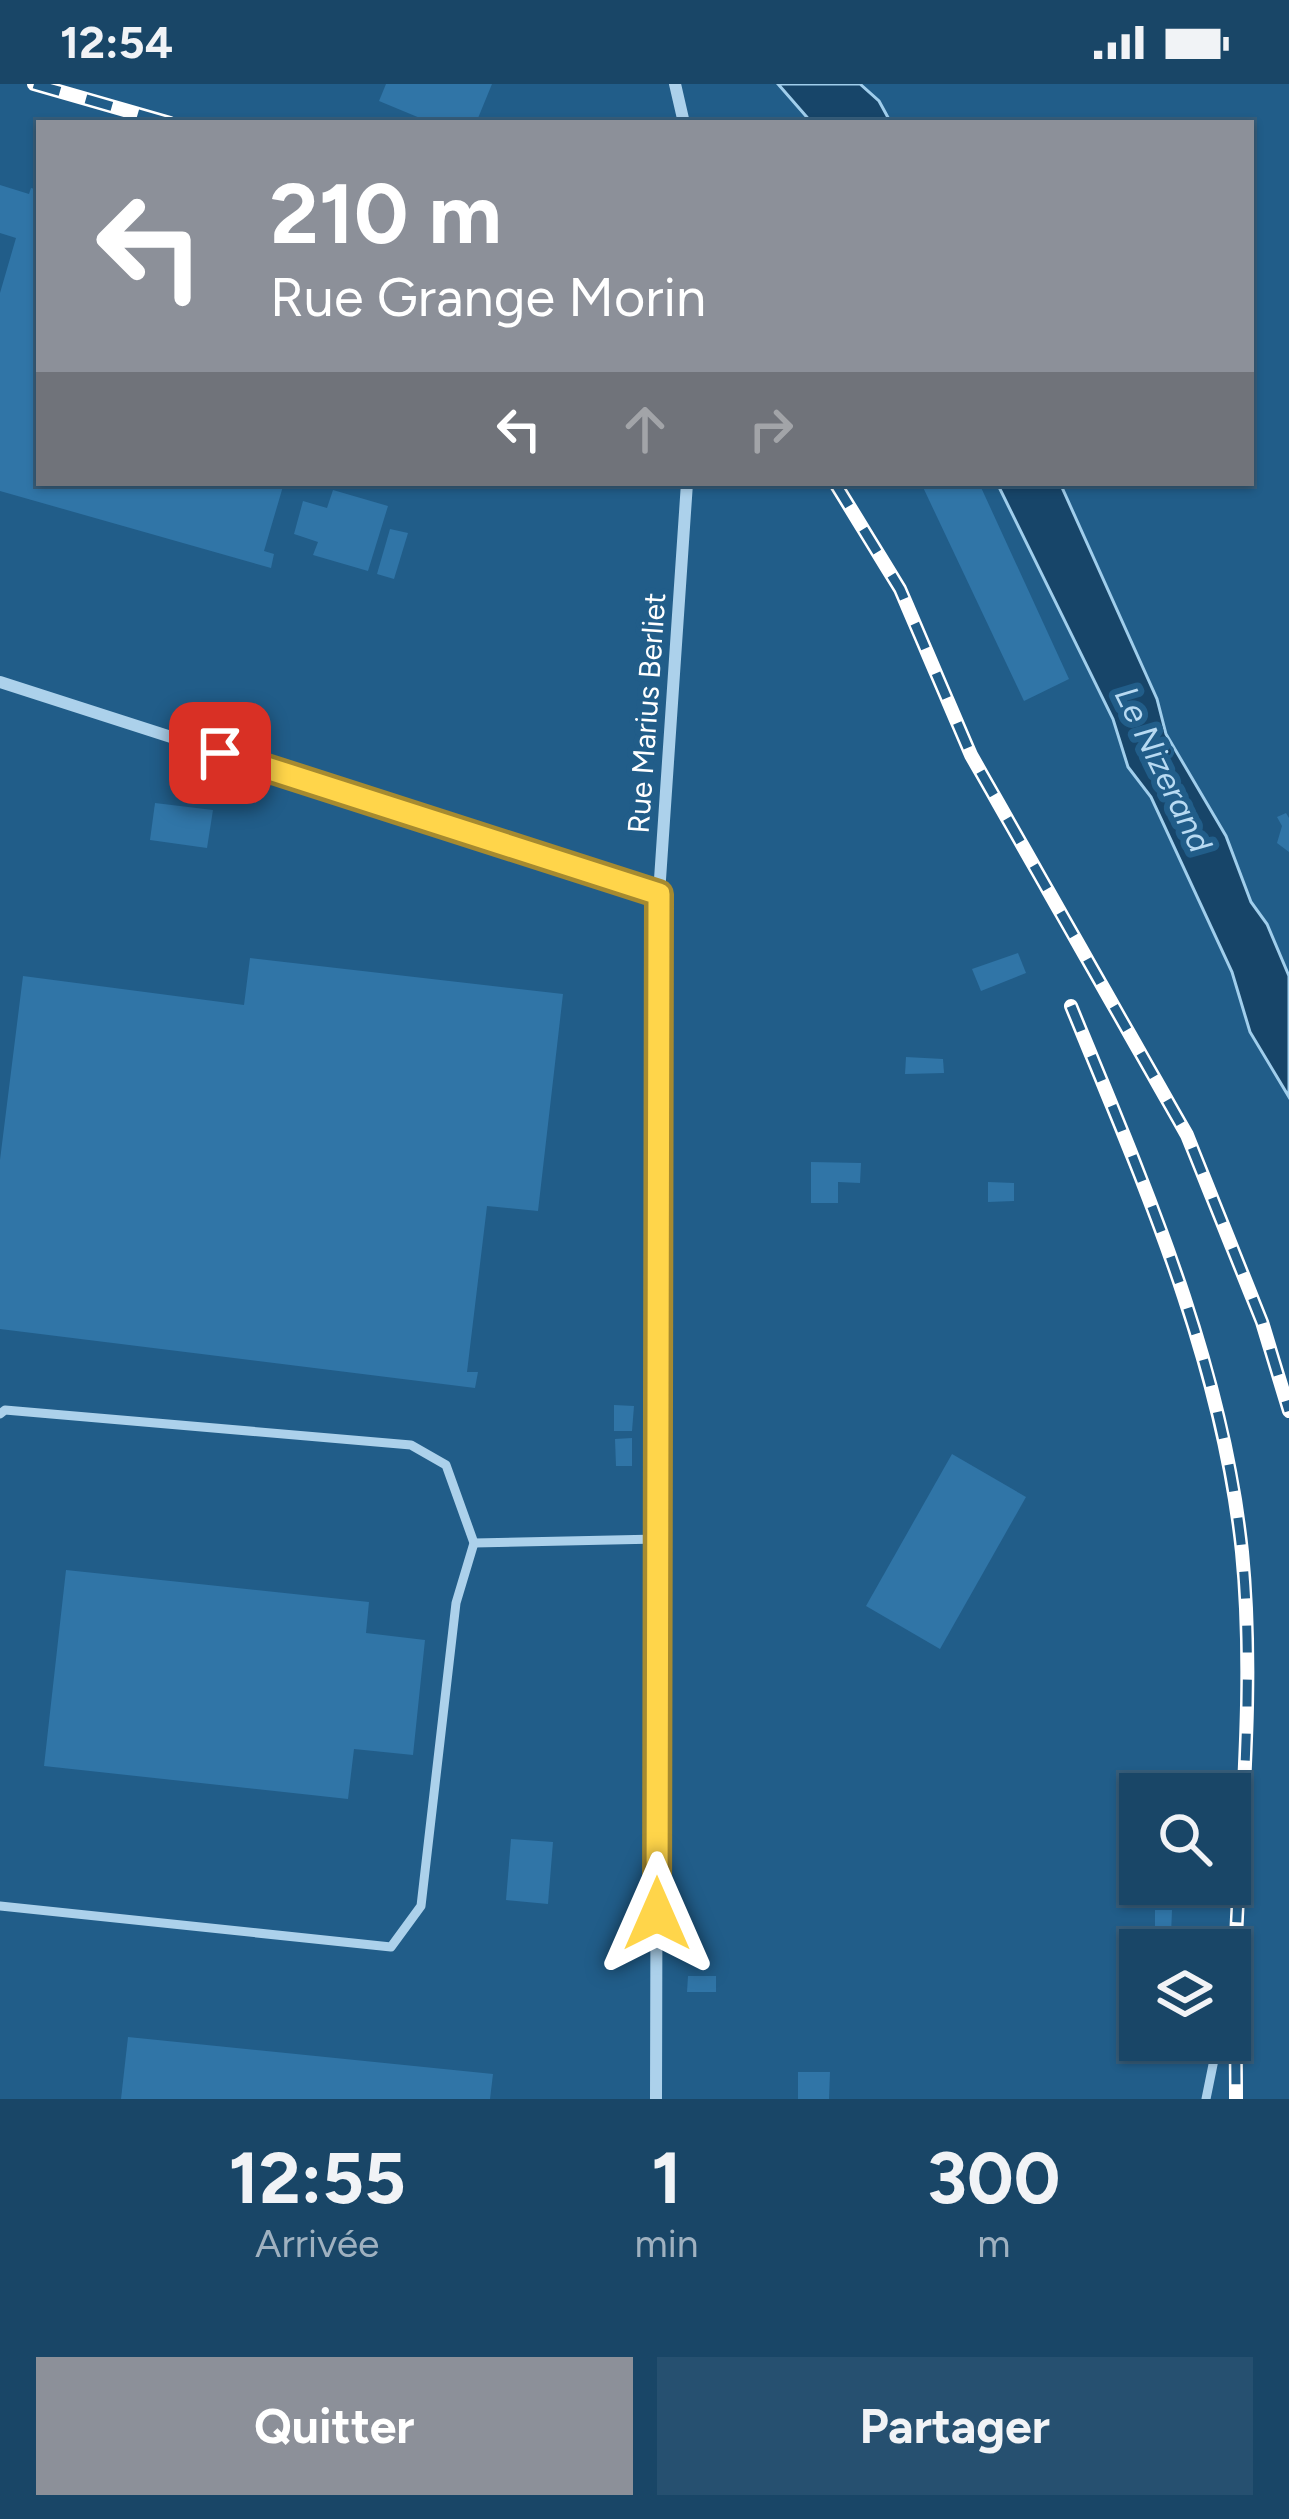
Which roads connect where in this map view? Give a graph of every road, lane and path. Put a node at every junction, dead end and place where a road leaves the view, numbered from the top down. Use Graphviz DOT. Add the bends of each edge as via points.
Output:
graph roads {
  1 [pos="675,84"];
  2 [pos="683,120"];
  3 [pos="687,486"];
  4 [pos="0,682"];
  5 [pos="659,894"];
  6 [pos="0,1414"];
  7 [pos="658,1539"];
  8 [pos="474,1543"];
  9 [pos="0,1906"];
  10 [pos="1237,1924"];
  11 [pos="1236,1929"];
  12 [pos="1214,2061"];
  13 [pos="656,2099"];
  14 [pos="1206,2099"];
  1 -- 2 [label="street"];
  3 -- 5 [label="street, Rue Marius Berliet"];
  4 -- 5 [label="street"];
  5 -- 7 [label="street, Rue Marius Berliet"];
  6 -- 8 [label="lane" via="412,1444 446,1465"];
  7 -- 8 [label="lane"];
  7 -- 13 [label="street, Rue Marius Berliet"];
  8 -- 9 [label="lane" via="456,1603 421,1906 391,1947"];
  10 -- 11 [label="lane"];
  12 -- 14 [label="lane"];
}
